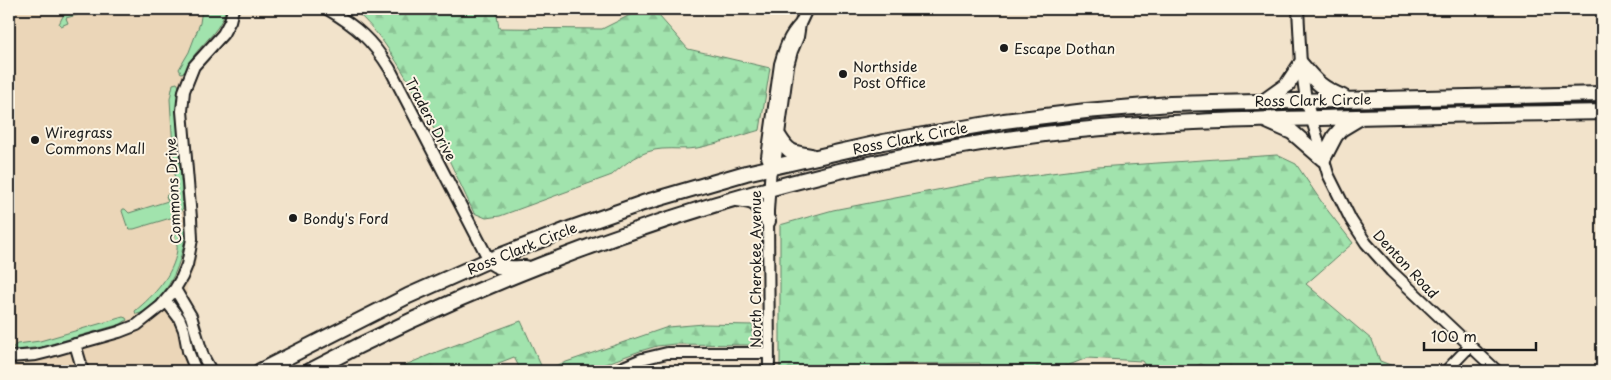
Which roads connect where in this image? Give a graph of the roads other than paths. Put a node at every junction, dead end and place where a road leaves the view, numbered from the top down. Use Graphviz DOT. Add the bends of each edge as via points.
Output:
graph roads {
  1 [pos="233,9"];
  2 [pos="327,9"];
  3 [pos="807,9"];
  4 [pos="1298,9"];
  5 [pos="800,24"];
  6 [pos="1301,64"];
  7 [pos="1602,94"];
  8 [pos="1538,95"];
  9 [pos="1349,99"];
  10 [pos="1306,100"];
  11 [pos="1264,101"];
  12 [pos="1211,102"];
  13 [pos="1126,108"];
  14 [pos="1602,112"];
  15 [pos="1530,114"];
  16 [pos="1361,117"];
  17 [pos="1311,118"];
  18 [pos="1262,119"];
  19 [pos="1004,121"];
  20 [pos="1201,121"];
  21 [pos="1127,126"];
  22 [pos="779,137"];
  23 [pos="1007,139"];
  24 [pos="817,157"];
  25 [pos="1323,159"];
  26 [pos="771,166"];
  27 [pos="769,188"];
  28 [pos="731,198"];
  29 [pos="643,203"];
  30 [pos="768,221"];
  31 [pos="650,225"];
  32 [pos="489,260"];
  33 [pos="535,267"];
  34 [pos="175,289"];
  35 [pos="166,301"];
  36 [pos="354,322"];
  37 [pos="367,341"];
  38 [pos="75,344"];
  39 [pos="1470,346"];
  40 [pos="769,353"];
  41 [pos="9,357"];
  42 [pos="642,359"];
  43 [pos="83,371"];
  44 [pos="196,371"];
  45 [pos="211,371"];
  46 [pos="260,371"];
  47 [pos="310,371"];
  48 [pos="614,371"];
  49 [pos="642,371"];
  50 [pos="769,371"];
  51 [pos="1446,371"];
  52 [pos="1497,371"];
  1 -- 34 [label="street, Commons Drive" via="223,34 194,66 184,91 182,111 192,239 187,265"];
  2 -- 32 [label="street, Traders Drive" via="362,33 381,56"];
  3 -- 5 [label="street, North Cherokee Avenue"];
  4 -- 6 [label="street, Denton Road"];
  5 -- 22 [label="street, North Cherokee Avenue" via="788,66"];
  5 -- 26 [label="street, North Cherokee Avenue" via="791,34 780,64 767,157"];
  6 -- 9 [label="highway" via="1319,85"];
  6 -- 10 [label="street, Denton Road"];
  6 -- 11 [label="highway" via="1287,85"];
  7 -- 8 [label="highway, Ross Clark Circle"];
  8 -- 9 [label="highway, Ross Clark Circle"];
  8 -- 15 [label="highway"];
  9 -- 10 [label="highway, Ross Clark Circle"];
  10 -- 11 [label="highway, Ross Clark Circle"];
  10 -- 17 [label="street, Denton Road"];
  11 -- 12 [label="highway, Ross Clark Circle"];
  12 -- 13 [label="highway, Ross Clark Circle"];
  12 -- 20 [label="highway" via="1210,110"];
  13 -- 19 [label="highway, Ross Clark Circle"];
  13 -- 21 [label="highway"];
  14 -- 15 [label="highway, Ross Clark Circle"];
  15 -- 16 [label="highway, Ross Clark Circle"];
  16 -- 17 [label="highway, Ross Clark Circle"];
  16 -- 25 [label="highway" via="1341,129"];
  17 -- 18 [label="highway, Ross Clark Circle"];
  17 -- 25 [label="street, Denton Road"];
  18 -- 20 [label="highway, Ross Clark Circle"];
  18 -- 25 [label="highway" via="1292,132"];
  19 -- 23 [label="highway"];
  19 -- 24 [label="highway, Ross Clark Circle" via="918,135"];
  20 -- 21 [label="highway, Ross Clark Circle"];
  21 -- 23 [label="highway, Ross Clark Circle"];
  22 -- 24 [label="highway" via="786,149"];
  22 -- 26 [label="street, North Cherokee Avenue"];
  23 -- 27 [label="highway, Ross Clark Circle" via="887,160"];
  24 -- 26 [label="highway, Ross Clark Circle"];
  25 -- 39 [label="street, Denton Road" via="1338,195 1366,244"];
  26 -- 27 [label="street, North Cherokee Avenue"];
  26 -- 29 [label="highway, Ross Clark Circle"];
  27 -- 28 [label="highway, Ross Clark Circle"];
  27 -- 30 [label="street, North Cherokee Avenue"];
  28 -- 30 [label="highway" via="752,200"];
  28 -- 31 [label="highway, Ross Clark Circle"];
  29 -- 31 [label="highway"];
  29 -- 32 [label="highway, Ross Clark Circle"];
  30 -- 40 [label="street, North Cherokee Avenue"];
  31 -- 33 [label="highway, Ross Clark Circle"];
  32 -- 33 [label="highway" via="501,268"];
  32 -- 36 [label="highway, Ross Clark Circle"];
  33 -- 37 [label="highway, Ross Clark Circle"];
  34 -- 35 [label="street, Commons Drive"];
  34 -- 45 [label="street" via="191,316"];
  35 -- 38 [label="street, Commons Drive" via="137,325"];
  35 -- 44 [label="street" via="179,318"];
  36 -- 37 [label="highway"];
  36 -- 46 [label="highway, Ross Clark Circle"];
  37 -- 47 [label="highway, Ross Clark Circle"];
  38 -- 41 [label="street, Commons Drive" via="36,355"];
  38 -- 43 [label="street"];
  39 -- 51 [label="street"];
  39 -- 52 [label="street, Denton Road"];
  40 -- 42 [label="street" via="679,352"];
  40 -- 50 [label="street, North Cherokee Avenue"];
  42 -- 48 [label="street"];
  42 -- 49 [label="street"];
}
